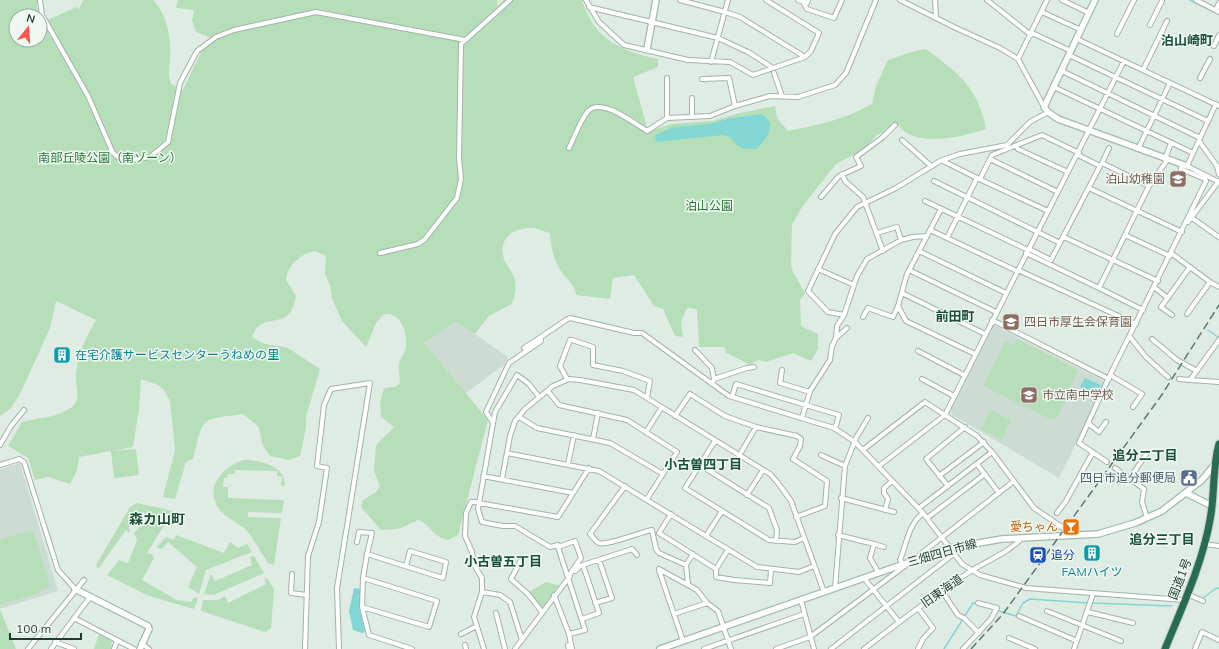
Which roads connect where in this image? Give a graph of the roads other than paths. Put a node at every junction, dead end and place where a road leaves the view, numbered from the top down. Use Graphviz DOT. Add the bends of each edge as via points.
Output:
graph roads {
  1 [pos="40,0"];
  2 [pos="510,0"];
  3 [pos="586,0"];
  4 [pos="656,0"];
  5 [pos="680,0"];
  6 [pos="728,0"];
  7 [pos="766,0"];
  8 [pos="798,0"];
  9 [pos="808,0"];
  10 [pos="842,0"];
  11 [pos="876,0"];
  12 [pos="900,0"];
  13 [pos="935,0"];
  14 [pos="987,0"];
  15 [pos="1047,0"];
  16 [pos="1062,0"];
  17 [pos="1095,0"];
  18 [pos="1134,0"];
  19 [pos="1196,0"];
  20 [pos="1162,1"];
  21 [pos="803,2"];
  22 [pos="1219,3"];
  23 [pos="589,7"];
  24 [pos="1217,11"];
  25 [pos="725,12"];
  26 [pos="1042,12"];
  27 [pos="1089,12"];
  28 [pos="936,18"];
  29 [pos="652,21"];
  30 [pos="1167,21"];
  31 [pos="1150,25"];
  32 [pos="1081,30"];
  33 [pos="1032,34"];
  34 [pos="1117,34"];
  35 [pos="1219,35"];
  36 [pos="718,38"];
  37 [pos="1077,39"];
  38 [pos="465,40"];
  39 [pos="1214,46"];
  40 [pos="647,49"];
  41 [pos="1070,53"];
  42 [pos="805,57"];
  43 [pos="1210,59"];
  44 [pos="1018,60"];
  45 [pos="1124,61"];
  46 [pos="710,62"];
  47 [pos="1143,70"];
  48 [pos="774,71"];
  49 [pos="1062,71"];
  50 [pos="1116,77"];
  51 [pos="667,78"];
  52 [pos="1200,78"];
  53 [pos="702,79"];
  54 [pos="1170,83"];
  55 [pos="1054,87"];
  56 [pos="1108,94"];
  57 [pos="782,96"];
  58 [pos="692,98"];
  59 [pos="1162,99"];
  60 [pos="1217,105"];
  61 [pos="735,106"];
  62 [pos="1046,110"];
  63 [pos="1101,110"];
  64 [pos="1154,115"];
  65 [pos="692,117"];
  66 [pos="667,118"];
  67 [pos="1208,121"];
  68 [pos="895,125"];
  69 [pos="1146,131"];
  70 [pos="1090,132"];
  71 [pos="1200,139"];
  72 [pos="902,140"];
  73 [pos="1172,143"];
  74 [pos="1016,146"];
  75 [pos="569,148"];
  76 [pos="1109,148"];
  77 [pos="1138,149"];
  78 [pos="1193,153"];
  79 [pos="1078,154"];
  80 [pos="990,159"];
  81 [pos="1166,159"];
  82 [pos="943,161"];
  83 [pos="1101,164"];
  84 [pos="931,166"];
  85 [pos="1184,166"];
  86 [pos="1068,172"];
  87 [pos="842,174"];
  88 [pos="1219,174"];
  89 [pos="979,178"];
  90 [pos="934,181"];
  91 [pos="1219,182"];
  92 [pos="1149,186"];
  93 [pos="1089,188"];
  94 [pos="1058,192"];
  95 [pos="821,197"];
  96 [pos="967,197"];
  97 [pos="925,201"];
  98 [pos="866,202"];
  99 [pos="941,209"];
  100 [pos="1048,211"];
  101 [pos="1137,211"];
  102 [pos="957,217"];
  103 [pos="1192,218"];
  104 [pos="1186,223"];
  105 [pos="930,230"];
  106 [pos="1038,231"];
  107 [pos="1182,232"];
  108 [pos="877,233"];
  109 [pos="1125,235"];
  110 [pos="927,236"];
  111 [pos="1064,236"];
  112 [pos="1219,237"];
  113 [pos="947,238"];
  114 [pos="901,240"];
  115 [pos="1060,243"];
  116 [pos="883,251"];
  117 [pos="919,251"];
  118 [pos="1028,251"];
  119 [pos="380,253"];
  120 [pos="1170,255"];
  121 [pos="1112,260"];
  122 [pos="1190,267"];
  123 [pos="818,269"];
  124 [pos="909,270"];
  125 [pos="1017,271"];
  126 [pos="1158,281"];
  127 [pos="1210,282"];
  128 [pos="854,284"];
  129 [pos="1219,287"];
  130 [pos="1099,288"];
  131 [pos="1154,288"];
  132 [pos="902,292"];
  133 [pos="1006,293"];
  134 [pos="1168,298"];
  135 [pos="898,306"];
  136 [pos="1143,310"];
  137 [pos="996,312"];
  138 [pos="1187,314"];
  139 [pos="844,315"];
  140 [pos="1172,315"];
  141 [pos="863,317"];
  142 [pos="992,320"];
  143 [pos="1136,324"];
  144 [pos="847,328"];
  145 [pos="985,334"];
  146 [pos="541,337"];
  147 [pos="1130,337"];
  148 [pos="836,338"];
  149 [pos="1152,339"];
  150 [pos="1219,340"];
  151 [pos="524,348"];
  152 [pos="695,350"];
  153 [pos="918,351"];
  154 [pos="974,354"];
  155 [pos="754,367"];
  156 [pos="782,370"];
  157 [pos="1197,371"];
  158 [pos="964,375"];
  159 [pos="1110,377"];
  160 [pos="1168,377"];
  161 [pos="567,379"];
  162 [pos="922,379"];
  163 [pos="1179,379"];
  164 [pos="1190,380"];
  165 [pos="713,381"];
  166 [pos="1219,382"];
  167 [pos="548,391"];
  168 [pos="810,392"];
  169 [pos="954,396"];
  170 [pos="539,397"];
  171 [pos="732,397"];
  172 [pos="647,398"];
  173 [pos="806,405"];
  174 [pos="662,407"];
  175 [pos="1133,407"];
  176 [pos="24,410"];
  177 [pos="598,413"];
  178 [pos="945,415"];
  179 [pos="519,416"];
  180 [pos="675,416"];
  181 [pos="802,418"];
  182 [pos="868,418"];
  183 [pos="1106,422"];
  184 [pos="493,423"];
  185 [pos="1088,423"];
  186 [pos="756,427"];
  187 [pos="965,427"];
  188 [pos="835,428"];
  189 [pos="646,432"];
  190 [pos="574,435"];
  191 [pos="593,439"];
  192 [pos="715,441"];
  193 [pos="855,442"];
  194 [pos="984,442"];
  195 [pos="1219,444"];
  196 [pos="0,445"];
  197 [pos="864,449"];
  198 [pos="992,452"];
  199 [pos="1093,452"];
  200 [pos="507,453"];
  201 [pos="1147,453"];
  202 [pos="821,455"];
  203 [pos="739,456"];
  204 [pos="1106,462"];
  205 [pos="568,464"];
  206 [pos="977,464"];
  207 [pos="1215,464"];
  208 [pos="0,465"];
  209 [pos="700,465"];
  210 [pos="845,466"];
  211 [pos="879,466"];
  212 [pos="589,468"];
  213 [pos="1115,468"];
  214 [pos="763,470"];
  215 [pos="663,474"];
  216 [pos="985,474"];
  217 [pos="483,476"];
  218 [pos="939,476"];
  219 [pos="1130,478"];
  220 [pos="502,479"];
  221 [pos="892,481"];
  222 [pos="1014,481"];
  223 [pos="625,486"];
  224 [pos="948,486"];
  225 [pos="573,493"];
  226 [pos="999,493"];
  227 [pos="1186,493"];
  228 [pos="747,495"];
  229 [pos="841,498"];
  230 [pos="647,499"];
  231 [pos="478,503"];
  232 [pos="1212,506"];
  233 [pos="918,508"];
  234 [pos="885,510"];
  235 [pos="722,511"];
  236 [pos="894,512"];
  237 [pos="923,513"];
  238 [pos="1057,513"];
  239 [pos="671,514"];
  240 [pos="796,517"];
  241 [pos="927,518"];
  242 [pos="1147,518"];
  243 [pos="838,535"];
  244 [pos="706,536"];
  245 [pos="1075,536"];
  246 [pos="941,537"];
  247 [pos="1022,537"];
  248 [pos="804,538"];
  249 [pos="776,541"];
  250 [pos="357,542"];
  251 [pos="874,544"];
  252 [pos="1205,544"];
  253 [pos="1219,546"];
  254 [pos="558,547"];
  255 [pos="884,547"];
  256 [pos="950,548"];
  257 [pos="728,550"];
  258 [pos="955,553"];
  259 [pos="367,554"];
  260 [pos="693,554"];
  261 [pos="637,555"];
  262 [pos="521,560"];
  263 [pos="599,560"];
  264 [pos="913,560"];
  265 [pos="903,564"];
  266 [pos="582,565"];
  267 [pos="686,565"];
  268 [pos="406,566"];
  269 [pos="814,566"];
  270 [pos="716,569"];
  271 [pos="771,570"];
  272 [pos="972,570"];
  273 [pos="878,572"];
  274 [pos="292,574"];
  275 [pos="568,577"];
  276 [pos="363,578"];
  277 [pos="864,578"];
  278 [pos="84,580"];
  279 [pos="688,584"];
  280 [pos="835,588"];
  281 [pos="75,589"];
  282 [pos="873,589"];
  283 [pos="942,590"];
  284 [pos="482,592"];
  285 [pos="824,592"];
  286 [pos="1093,594"];
  287 [pos="307,595"];
  288 [pos="554,595"];
  289 [pos="90,597"];
  290 [pos="1186,597"];
  291 [pos="801,600"];
  292 [pos="1203,601"];
  293 [pos="595,603"];
  294 [pos="707,603"];
  295 [pos="978,603"];
  296 [pos="887,606"];
  297 [pos="362,607"];
  298 [pos="918,608"];
  299 [pos="1047,611"];
  300 [pos="496,612"];
  301 [pos="542,612"];
  302 [pos="1088,612"];
  303 [pos="674,614"];
  304 [pos="804,614"];
  305 [pos="1019,616"];
  306 [pos="74,618"];
  307 [pos="582,619"];
  308 [pos="899,622"];
  309 [pos="1133,623"];
  310 [pos="477,626"];
  311 [pos="724,627"];
  312 [pos="1082,627"];
  313 [pos="979,633"];
  314 [pos="461,634"];
  315 [pos="569,634"];
  316 [pos="810,637"];
  317 [pos="1009,638"];
  318 [pos="117,640"];
  319 [pos="522,640"];
  320 [pos="728,640"];
  321 [pos="1219,640"];
  322 [pos="683,641"];
  323 [pos="1077,641"];
  324 [pos="1120,641"];
  325 [pos="55,642"];
  326 [pos="140,646"];
  327 [pos="570,648"];
  328 [pos="28,649"];
  329 [pos="51,649"];
  330 [pos="74,649"];
  331 [pos="114,649"];
  332 [pos="134,649"];
  333 [pos="149,649"];
  334 [pos="305,649"];
  335 [pos="339,649"];
  336 [pos="412,649"];
  337 [pos="484,649"];
  338 [pos="505,649"];
  339 [pos="515,649"];
  340 [pos="660,649"];
  341 [pos="704,649"];
  342 [pos="731,649"];
  343 [pos="776,649"];
  344 [pos="814,649"];
  345 [pos="831,649"];
  346 [pos="864,649"];
  347 [pos="918,649"];
  348 [pos="963,649"];
  349 [pos="1035,649"];
  350 [pos="1074,649"];
  351 [pos="1165,649"];
  352 [pos="1195,649"];
  1 -- 38 [label="street" via="42,15 88,96 114,153 125,160 150,157 168,142 180,83 197,51 234,30 316,12"];
  2 -- 38 [label="street"];
  3 -- 23 [label="street"];
  4 -- 29 [label="main road"];
  5 -- 25 [label="street"];
  6 -- 25 [label="street"];
  7 -- 42 [label="street" via="819,33 811,51"];
  8 -- 21 [label="street"];
  9 -- 21 [label="street" via="807,3"];
  10 -- 21 [label="street" via="834,18 807,9"];
  11 -- 57 [label="street" via="846,73 835,85 798,97"];
  12 -- 28 [label="street"];
  13 -- 28 [label="street"];
  14 -- 33 [label="street"];
  15 -- 26 [label="street"];
  16 -- 27 [label="street"];
  17 -- 27 [label="main road"];
  18 -- 34 [label="street"];
  19 -- 24 [label="street"];
  20 -- 31 [label="street"];
  22 -- 24 [label="street"];
  23 -- 29 [label="street"];
  23 -- 40 [label="street" via="599,22 622,43"];
  25 -- 36 [label="street"];
  25 -- 42 [label="street" via="755,25"];
  26 -- 32 [label="street"];
  26 -- 33 [label="street"];
  27 -- 32 [label="main road"];
  28 -- 44 [label="street" via="1000,48"];
  29 -- 36 [label="street"];
  29 -- 40 [label="main road"];
  30 -- 47 [label="street"];
  32 -- 37 [label="main road"];
  33 -- 41 [label="street"];
  33 -- 44 [label="street"];
  35 -- 39 [label="street"];
  36 -- 46 [label="street"];
  36 -- 48 [label="street" via="742,49"];
  37 -- 41 [label="main road"];
  37 -- 45 [label="street"];
  38 -- 119 [label="street" via="460,44 460,179 457,198 421,241 405,248"];
  40 -- 46 [label="street" via="688,60"];
  41 -- 49 [label="main road"];
  41 -- 50 [label="street"];
  42 -- 48 [label="street"];
  43 -- 52 [label="street"];
  44 -- 62 [label="street"];
  45 -- 47 [label="street"];
  45 -- 50 [label="street"];
  46 -- 48 [label="street" via="734,64 753,75"];
  47 -- 54 [label="street"];
  48 -- 57 [label="street"];
  49 -- 55 [label="main road"];
  49 -- 56 [label="street"];
  50 -- 56 [label="street"];
  50 -- 59 [label="street"];
  51 -- 66 [label="street"];
  53 -- 61 [label="street" via="729,78"];
  54 -- 59 [label="street"];
  54 -- 60 [label="street"];
  55 -- 62 [label="main road"];
  55 -- 63 [label="street"];
  56 -- 63 [label="street"];
  56 -- 64 [label="street"];
  57 -- 61 [label="street" via="770,96"];
  58 -- 65 [label="street"];
  59 -- 64 [label="street"];
  59 -- 67 [label="street"];
  60 -- 67 [label="street"];
  61 -- 65 [label="street" via="715,115"];
  62 -- 70 [label="main road" via="1058,119"];
  62 -- 82 [label="street" via="1006,145 960,154"];
  63 -- 69 [label="street"];
  63 -- 70 [label="street"];
  64 -- 69 [label="street"];
  64 -- 71 [label="street"];
  65 -- 66 [label="street"];
  66 -- 75 [label="street" via="647,130 607,108 595,107 586,115"];
  67 -- 71 [label="street"];
  68 -- 87 [label="street" via="856,157 861,166"];
  69 -- 73 [label="street"];
  69 -- 77 [label="street"];
  70 -- 77 [label="main road"];
  70 -- 79 [label="street"];
  71 -- 78 [label="street"];
  71 -- 88 [label="street" via="1217,166"];
  72 -- 84 [label="street"];
  73 -- 78 [label="street"];
  73 -- 81 [label="street"];
  74 -- 79 [label="street" via="1042,135"];
  74 -- 80 [label="street" via="992,155"];
  74 -- 86 [label="street"];
  76 -- 83 [label="street"];
  77 -- 81 [label="main road"];
  78 -- 85 [label="street"];
  79 -- 83 [label="street"];
  79 -- 86 [label="street"];
  80 -- 89 [label="street"];
  80 -- 94 [label="street"];
  81 -- 85 [label="main road"];
  81 -- 92 [label="street"];
  82 -- 84 [label="street"];
  82 -- 89 [label="street"];
  83 -- 92 [label="street"];
  83 -- 93 [label="street"];
  84 -- 98 [label="street" via="896,188"];
  85 -- 91 [label="street"];
  85 -- 104 [label="street" via="1181,169 1206,181"];
  86 -- 94 [label="street"];
  87 -- 95 [label="street"];
  87 -- 98 [label="street"];
  89 -- 96 [label="street"];
  89 -- 100 [label="street"];
  90 -- 96 [label="street"];
  91 -- 103 [label="street"];
  92 -- 101 [label="street"];
  93 -- 101 [label="street"];
  93 -- 111 [label="street"];
  94 -- 100 [label="street"];
  96 -- 102 [label="street"];
  96 -- 106 [label="street"];
  97 -- 99 [label="street"];
  98 -- 108 [label="street"];
  98 -- 123 [label="street" via="857,207 835,234"];
  99 -- 102 [label="street"];
  99 -- 105 [label="street"];
  100 -- 106 [label="street"];
  101 -- 107 [label="street"];
  101 -- 109 [label="street"];
  102 -- 113 [label="street"];
  102 -- 118 [label="street"];
  103 -- 104 [label="street"];
  103 -- 112 [label="street"];
  104 -- 107 [label="street"];
  105 -- 110 [label="street"];
  105 -- 113 [label="street"];
  106 -- 115 [label="street"];
  106 -- 118 [label="street"];
  107 -- 120 [label="street"];
  108 -- 114 [label="street" via="897,227"];
  108 -- 116 [label="street"];
  109 -- 120 [label="street"];
  109 -- 121 [label="street"];
  110 -- 114 [label="street" via="913,236"];
  110 -- 117 [label="street"];
  111 -- 115 [label="street"];
  111 -- 121 [label="street"];
  113 -- 125 [label="street"];
  114 -- 116 [label="street"];
  115 -- 118 [label="street" via="1051,260"];
  116 -- 128 [label="street" via="867,259"];
  117 -- 124 [label="street"];
  117 -- 133 [label="street"];
  118 -- 125 [label="street"];
  118 -- 130 [label="street"];
  120 -- 122 [label="street"];
  120 -- 126 [label="street"];
  121 -- 126 [label="street"];
  121 -- 130 [label="street"];
  122 -- 127 [label="street"];
  122 -- 134 [label="street"];
  123 -- 128 [label="street"];
  123 -- 139 [label="street" via="808,291 828,312"];
  124 -- 132 [label="street"];
  124 -- 137 [label="street"];
  125 -- 133 [label="street"];
  125 -- 143 [label="street"];
  126 -- 131 [label="street"];
  127 -- 129 [label="street"];
  127 -- 138 [label="street"];
  128 -- 139 [label="street"];
  130 -- 136 [label="street"];
  131 -- 134 [label="street"];
  131 -- 136 [label="street"];
  132 -- 135 [label="street"];
  132 -- 145 [label="street"];
  133 -- 137 [label="street"];
  134 -- 140 [label="street" via="1161,307"];
  135 -- 141 [label="street" via="893,317 871,308 867,309"];
  135 -- 154 [label="street" via="906,321"];
  136 -- 143 [label="street"];
  137 -- 142 [label="street"];
  139 -- 148 [label="street" via="837,326"];
  142 -- 145 [label="street"];
  142 -- 159 [label="street"];
  143 -- 147 [label="street"];
  144 -- 148 [label="street"];
  145 -- 154 [label="street"];
  146 -- 151 [label="street"];
  146 -- 165 [label="street" via="570,318 642,333"];
  146 -- 184 [label="street" via="541,341 509,363 486,412"];
  147 -- 159 [label="street"];
  147 -- 160 [label="street" via="1146,357"];
  148 -- 168 [label="street" via="830,360"];
  149 -- 157 [label="street" via="1177,360"];
  150 -- 157 [label="street"];
  152 -- 165 [label="street" via="712,368"];
  153 -- 158 [label="street"];
  154 -- 158 [label="street"];
  155 -- 165 [label="street"];
  156 -- 168 [label="street" via="780,383"];
  157 -- 164 [label="street"];
  158 -- 169 [label="street"];
  159 -- 175 [label="street" via="1142,394"];
  159 -- 185 [label="street"];
  161 -- 167 [label="street"];
  161 -- 172 [label="street" via="634,390"];
  161 -- 172 [label="street" via="560,366 572,340 593,347 593,365 623,371 650,381"];
  162 -- 169 [label="street"];
  163 -- 164 [label="street"];
  164 -- 166 [label="street"];
  165 -- 171 [label="street"];
  167 -- 170 [label="street"];
  167 -- 177 [label="street" via="559,405"];
  168 -- 173 [label="street"];
  169 -- 178 [label="street"];
  170 -- 179 [label="street"];
  170 -- 184 [label="street" via="529,384 517,375 495,412"];
  171 -- 173 [label="street" via="736,384"];
  171 -- 181 [label="street"];
  172 -- 174 [label="street"];
  173 -- 181 [label="street"];
  173 -- 188 [label="street" via="839,415"];
  174 -- 180 [label="street"];
  174 -- 189 [label="street"];
  176 -- 196 [label="street"];
  177 -- 189 [label="street" via="627,420"];
  177 -- 191 [label="street"];
  178 -- 187 [label="street"];
  178 -- 197 [label="street" via="925,402"];
  178 -- 211 [label="street"];
  179 -- 190 [label="street" via="536,428"];
  179 -- 200 [label="street" via="512,428"];
  180 -- 186 [label="street" via="690,394 725,416"];
  180 -- 192 [label="street"];
  181 -- 188 [label="street"];
  182 -- 193 [label="street"];
  183 -- 185 [label="street" via="1099,432"];
  184 -- 217 [label="street"];
  185 -- 199 [label="street" via="1079,443"];
  186 -- 203 [label="street"];
  186 -- 240 [label="street" via="801,439 793,459 827,481 825,506"];
  187 -- 194 [label="street"];
  187 -- 218 [label="street" via="926,459"];
  188 -- 193 [label="street"];
  189 -- 215 [label="street" via="677,452"];
  190 -- 191 [label="street"];
  190 -- 205 [label="street"];
  191 -- 215 [label="street" via="610,443"];
  192 -- 203 [label="street"];
  192 -- 209 [label="street"];
  193 -- 197 [label="street"];
  193 -- 210 [label="street"];
  194 -- 198 [label="street"];
  194 -- 218 [label="street"];
  195 -- 207 [label="highway, 国道1号"];
  197 -- 211 [label="street"];
  198 -- 206 [label="street"];
  198 -- 222 [label="street"];
  199 -- 204 [label="street"];
  199 -- 238 [label="street"];
  200 -- 205 [label="street"];
  200 -- 220 [label="street"];
  201 -- 219 [label="street"];
  202 -- 210 [label="street"];
  203 -- 214 [label="street"];
  205 -- 212 [label="street"];
  206 -- 216 [label="street"];
  206 -- 224 [label="street"];
  207 -- 227 [label="main road, 三畑四日市線" via="1202,480"];
  207 -- 232 [label="highway, 国道1号"];
  208 -- 281 [label="street" via="19,459 24,462 58,570"];
  209 -- 228 [label="street"];
  209 -- 235 [label="street" via="685,488"];
  210 -- 229 [label="street"];
  211 -- 221 [label="street"];
  212 -- 223 [label="street" via="608,475"];
  212 -- 225 [label="street"];
  213 -- 219 [label="street"];
  214 -- 228 [label="street"];
  214 -- 240 [label="street" via="788,495"];
  215 -- 230 [label="street"];
  216 -- 226 [label="street"];
  216 -- 241 [label="street"];
  217 -- 220 [label="street"];
  217 -- 231 [label="street"];
  218 -- 224 [label="street"];
  219 -- 242 [label="street" via="1144,489 1142,502"];
  220 -- 225 [label="street"];
  221 -- 233 [label="street"];
  221 -- 234 [label="street" via="884,488 888,499"];
  222 -- 226 [label="street"];
  222 -- 245 [label="street" via="1034,508"];
  223 -- 230 [label="street"];
  223 -- 267 [label="street" via="590,534 597,542 604,544 652,530 659,553"];
  224 -- 233 [label="street"];
  225 -- 231 [label="street" via="558,517"];
  226 -- 246 [label="street"];
  227 -- 232 [label="main road"];
  227 -- 242 [label="main road, 三畑四日市線" via="1162,511"];
  228 -- 249 [label="street" via="769,508 777,530"];
  229 -- 234 [label="street"];
  229 -- 243 [label="street"];
  230 -- 239 [label="street"];
  231 -- 254 [label="street" via="482,522 515,526 550,547"];
  231 -- 284 [label="street" via="471,502 467,508 465,531 474,565 482,578"];
  232 -- 252 [label="highway, 国道1号"];
  233 -- 237 [label="street"];
  234 -- 236 [label="street"];
  235 -- 244 [label="street"];
  235 -- 249 [label="street" via="769,540"];
  237 -- 241 [label="street"];
  237 -- 265 [label="street" via="910,527 900,560"];
  239 -- 244 [label="street"];
  239 -- 260 [label="street" via="660,533"];
  240 -- 248 [label="street"];
  241 -- 246 [label="street"];
  242 -- 245 [label="main road, 三畑四日市線" via="1098,534"];
  243 -- 251 [label="street"];
  243 -- 280 [label="street"];
  244 -- 257 [label="street"];
  245 -- 247 [label="main road, 三畑四日市線"];
  246 -- 256 [label="street"];
  246 -- 264 [label="street"];
  247 -- 256 [label="main road, 三畑四日市線" via="973,542"];
  247 -- 272 [label="street, 旧東海道" via="1010,549"];
  248 -- 249 [label="street" via="795,542"];
  248 -- 269 [label="street"];
  250 -- 259 [label="street" via="359,532 372,533"];
  251 -- 255 [label="street"];
  251 -- 273 [label="street" via="870,558"];
  252 -- 253 [label="street"];
  252 -- 290 [label="highway, 国道1号"];
  254 -- 275 [label="street"];
  254 -- 275 [label="street" via="575,541 581,558"];
  256 -- 258 [label="street"];
  256 -- 264 [label="main road, 三畑四日市線"];
  257 -- 270 [label="street"];
  257 -- 271 [label="street" via="756,567"];
  258 -- 272 [label="street" via="962,564"];
  258 -- 296 [label="street"];
  259 -- 268 [label="street"];
  259 -- 276 [label="street"];
  260 -- 267 [label="street"];
  260 -- 270 [label="street"];
  261 -- 263 [label="street" via="632,550"];
  262 -- 301 [label="street" via="511,579 528,594"];
  263 -- 266 [label="street"];
  263 -- 293 [label="street" via="612,598"];
  264 -- 265 [label="main road, 三畑四日市線"];
  264 -- 282 [label="street"];
  265 -- 273 [label="main road, 三畑四日市線"];
  266 -- 275 [label="street"];
  266 -- 293 [label="street"];
  267 -- 279 [label="street"];
  268 -- 268 [label="street" via="443,578 446,562 410,551"];
  269 -- 271 [label="street" via="799,572"];
  269 -- 285 [label="street"];
  270 -- 271 [label="street" via="716,577 770,583"];
  272 -- 283 [label="street, 旧東海道"];
  272 -- 286 [label="street" via="1026,588"];
  273 -- 277 [label="main road, 三畑四日市線"];
  274 -- 287 [label="street" via="291,593"];
  275 -- 288 [label="street"];
  275 -- 307 [label="street"];
  276 -- 297 [label="street"];
  276 -- 297 [label="street" via="437,602 429,627"];
  277 -- 280 [label="main road, 三畑四日市線"];
  277 -- 282 [label="street"];
  278 -- 281 [label="street"];
  279 -- 294 [label="street" via="697,590"];
  279 -- 303 [label="street" via="659,569"];
  280 -- 285 [label="main road, 三畑四日市線"];
  281 -- 289 [label="main road"];
  281 -- 328 [label="street"];
  282 -- 296 [label="street"];
  282 -- 316 [label="street"];
  283 -- 298 [label="street, 旧東海道"];
  283 -- 313 [label="street" via="958,615"];
  284 -- 310 [label="street" via="474,617"];
  284 -- 319 [label="street" via="500,595 510,602"];
  285 -- 291 [label="main road, 三畑四日市線"];
  286 -- 290 [label="street"];
  286 -- 302 [label="street"];
  287 -- 334 [label="street"];
  287 -- 335 [label="street" via="308,550 319,522 325,481 326,468 316,466 324,405 331,390 370,383 338,588"];
  288 -- 301 [label="street"];
  288 -- 315 [label="street"];
  289 -- 306 [label="street"];
  289 -- 326 [label="main road" via="148,626 149,630"];
  290 -- 292 [label="street"];
  290 -- 351 [label="highway, 国道1号"];
  291 -- 304 [label="street"];
  291 -- 311 [label="main road, 三畑四日市線"];
  293 -- 307 [label="street" via="599,614"];
  294 -- 303 [label="street"];
  294 -- 311 [label="street" via="718,611"];
  295 -- 313 [label="street" via="997,608"];
  296 -- 308 [label="street"];
  296 -- 345 [label="street"];
  297 -- 336 [label="street" via="368,635"];
  298 -- 308 [label="street, 旧東海道"];
  298 -- 347 [label="street" via="933,628"];
  299 -- 312 [label="street"];
  300 -- 338 [label="street"];
  301 -- 319 [label="street"];
  302 -- 309 [label="street"];
  302 -- 312 [label="street"];
  303 -- 322 [label="street"];
  304 -- 316 [label="street"];
  304 -- 320 [label="street"];
  305 -- 323 [label="street"];
  306 -- 318 [label="street"];
  306 -- 325 [label="street"];
  307 -- 315 [label="street" via="585,630"];
  308 -- 346 [label="street, 旧東海道"];
  310 -- 314 [label="street"];
  310 -- 337 [label="street"];
  311 -- 320 [label="street"];
  311 -- 322 [label="main road, 三畑四日市線"];
  312 -- 323 [label="street"];
  312 -- 324 [label="street"];
  313 -- 348 [label="street"];
  315 -- 327 [label="street"];
  316 -- 343 [label="street"];
  316 -- 344 [label="street"];
  317 -- 349 [label="street"];
  318 -- 331 [label="street"];
  318 -- 332 [label="street"];
  319 -- 339 [label="street"];
  320 -- 341 [label="street"];
  320 -- 342 [label="street"];
  321 -- 352 [label="street" via="1202,632"];
  322 -- 340 [label="main road, 三畑四日市線"];
  323 -- 350 [label="street"];
  325 -- 329 [label="street"];
  325 -- 330 [label="street"];
  326 -- 333 [label="street"];
}
